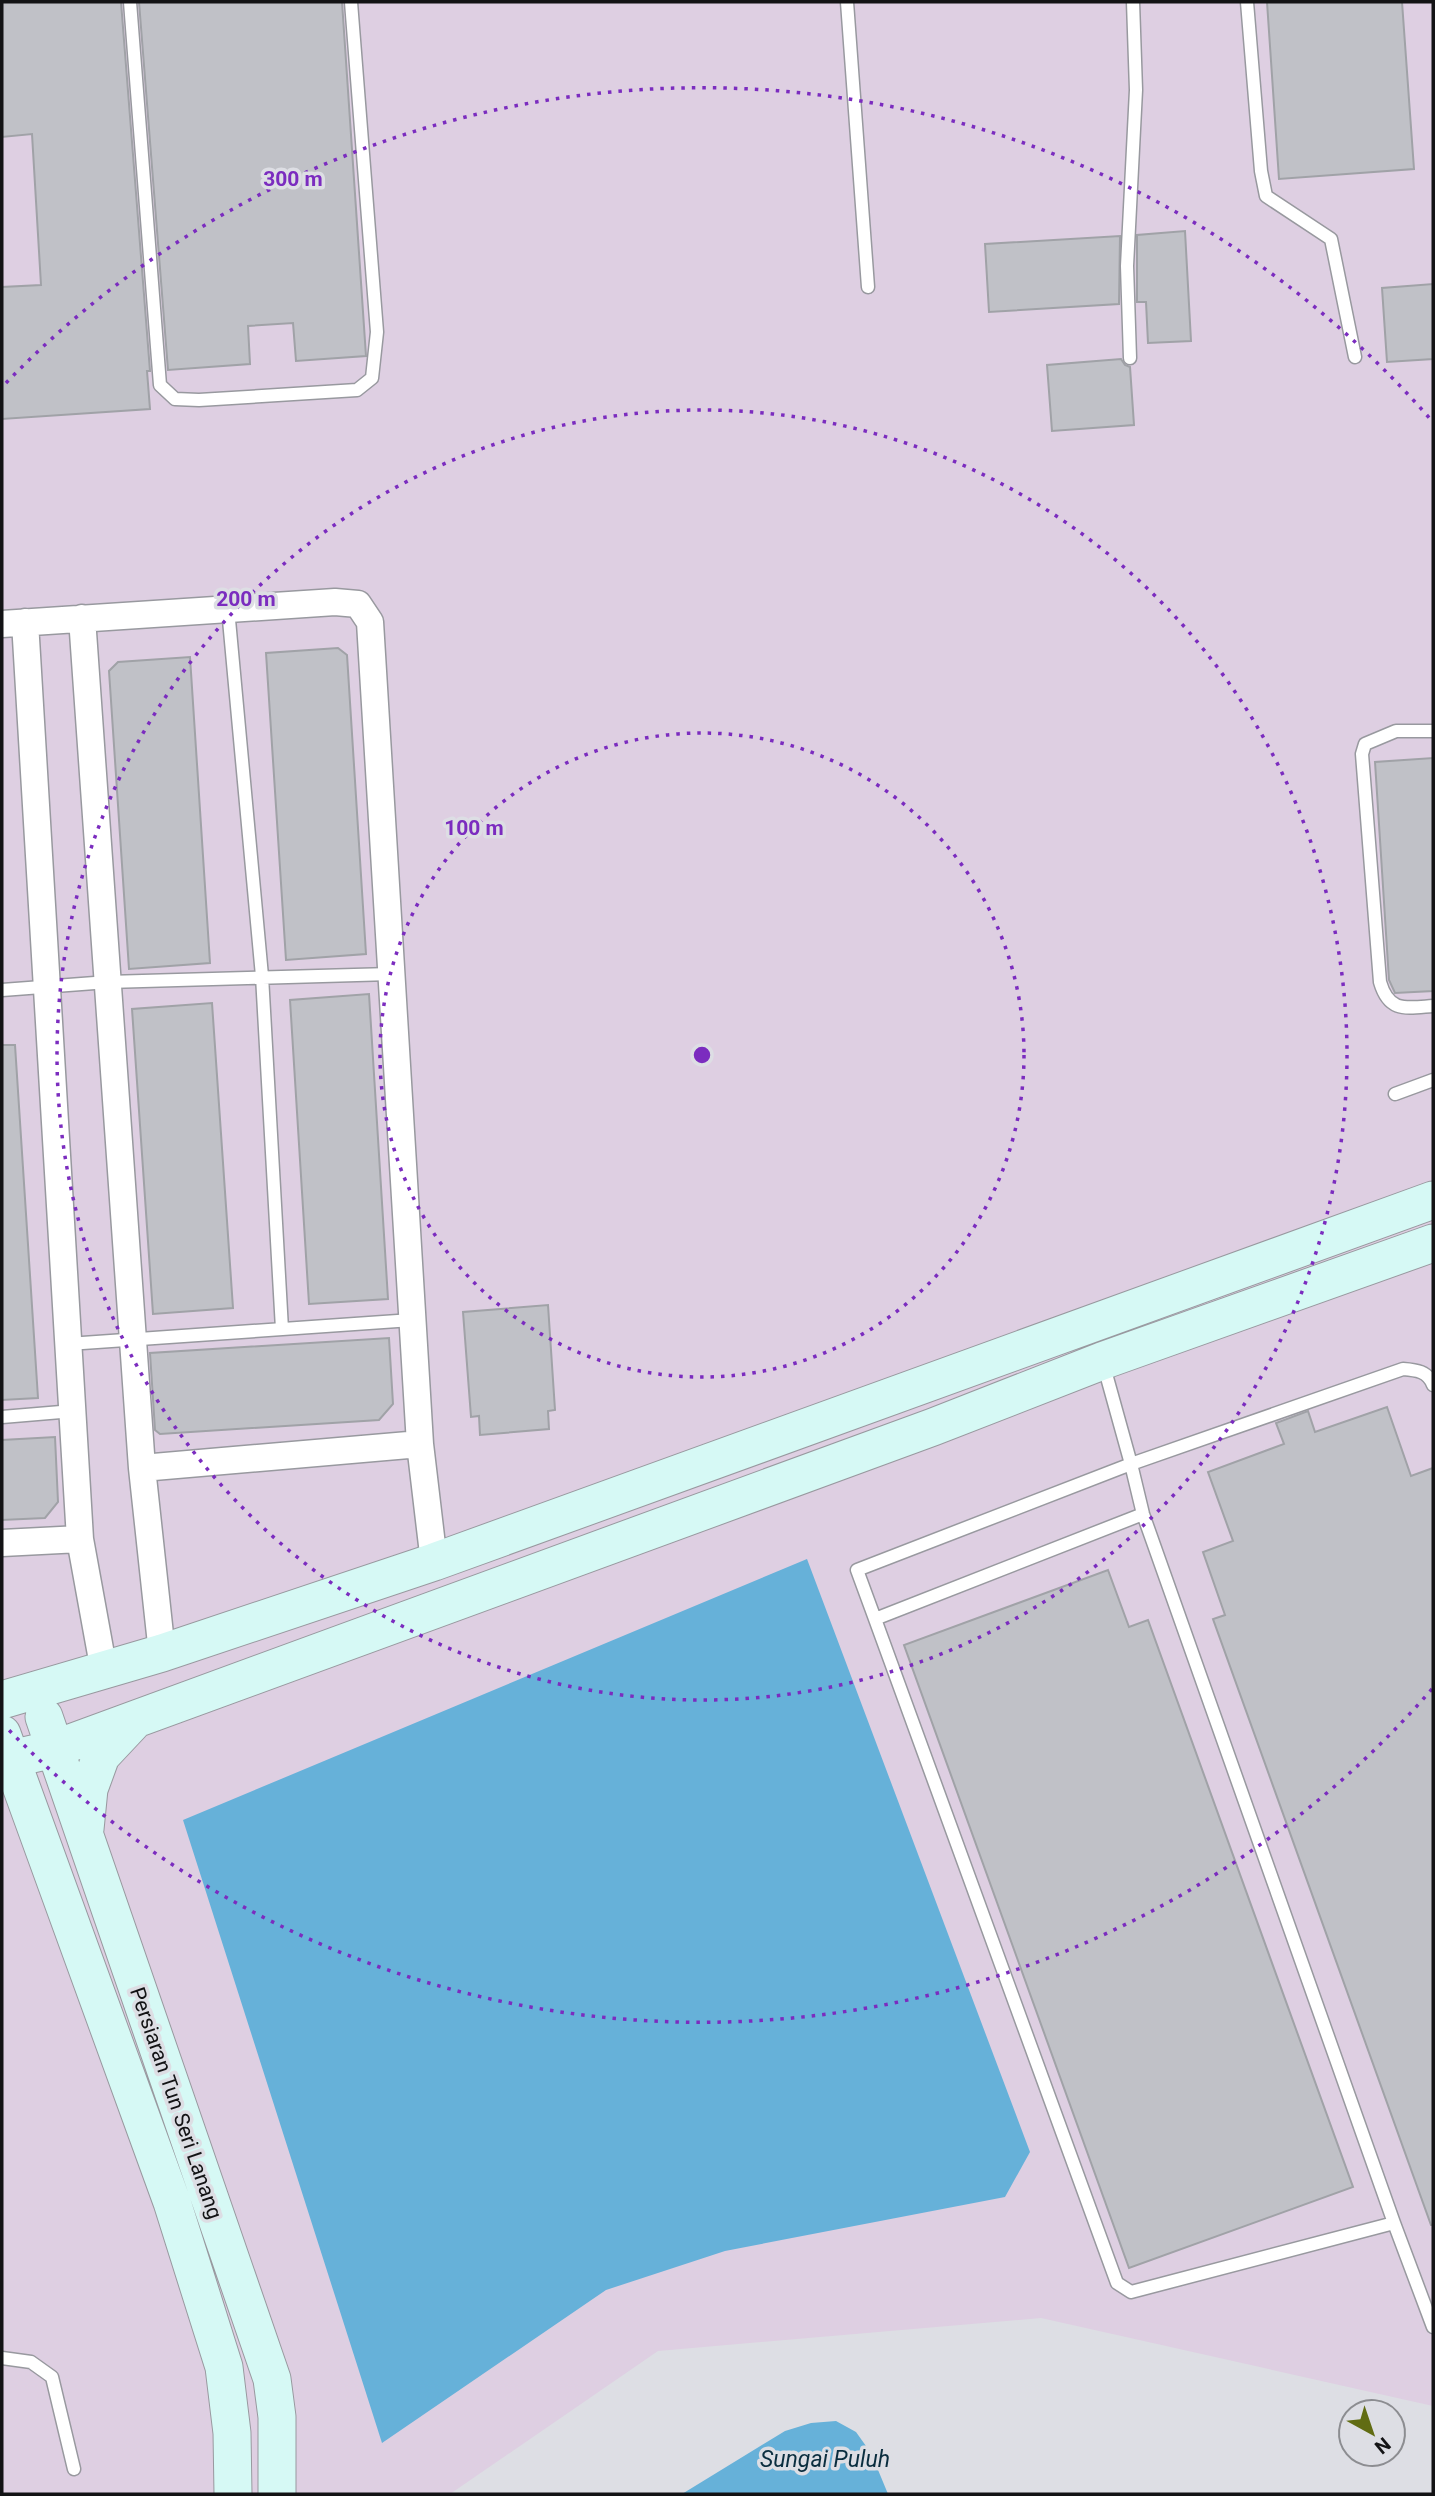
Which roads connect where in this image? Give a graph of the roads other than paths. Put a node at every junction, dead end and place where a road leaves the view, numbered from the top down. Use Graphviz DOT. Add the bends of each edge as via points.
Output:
graph roads {
  1 [pos="130,2"];
  2 [pos="351,2"];
  3 [pos="847,2"];
  4 [pos="1133,2"];
  5 [pos="1247,2"];
  6 [pos="868,287"];
  7 [pos="1354,357"];
  8 [pos="1129,358"];
  9 [pos="228,609"];
  10 [pos="82,618"];
  11 [pos="13,623"];
  12 [pos="1433,732"];
  13 [pos="391,974"];
  14 [pos="261,976"];
  15 [pos="108,982"];
  16 [pos="47,985"];
  17 [pos="2,990"];
  18 [pos="1433,1006"];
  19 [pos="1433,1080"];
  20 [pos="1395,1094"];
  21 [pos="1433,1200"];
  22 [pos="1433,1243"];
  23 [pos="412,1320"];
  24 [pos="282,1329"];
  25 [pos="133,1340"];
  26 [pos="68,1344"];
  27 [pos="1102,1361"];
  28 [pos="1433,1385"];
  29 [pos="919,1387"];
  30 [pos="73,1410"];
  31 [pos="2,1417"];
  32 [pos="933,1427"];
  33 [pos="420,1444"];
  34 [pos="1131,1464"];
  35 [pos="142,1468"];
  36 [pos="1143,1514"];
  37 [pos="80,1539"];
  38 [pos="2,1543"];
  39 [pos="434,1562"];
  40 [pos="876,1619"];
  41 [pos="172,1650"];
  42 [pos="104,1671"];
  43 [pos="2,1700"];
  44 [pos="135,1719"];
  45 [pos="49,1733"];
  46 [pos="4,1746"];
  47 [pos="2,1809"];
  48 [pos="84,1836"];
  49 [pos="41,1844"];
  50 [pos="1394,2223"];
  51 [pos="1433,2327"];
  52 [pos="2,2358"];
  53 [pos="74,2469"];
  54 [pos="233,2494"];
  55 [pos="277,2494"];
  1 -- 2 [label="lane" via="160,385 175,399 199,400 358,390 372,378 377,332"];
  3 -- 6 [label="lane"];
  4 -- 8 [label="lane" via="1136,90 1127,266"];
  5 -- 7 [label="lane" via="1266,196 1331,239"];
  9 -- 10 [label="street"];
  9 -- 13 [label="street" via="358,604 370,622"];
  9 -- 14 [label="lane"];
  10 -- 11 [label="street"];
  10 -- 15 [label="street"];
  11 -- 16 [label="street"];
  12 -- 18 [label="lane" via="1396,731 1365,744 1362,754 1380,982 1389,1002 1406,1008"];
  13 -- 14 [label="lane"];
  13 -- 23 [label="street"];
  14 -- 15 [label="lane"];
  14 -- 24 [label="lane"];
  15 -- 16 [label="lane"];
  15 -- 25 [label="street"];
  16 -- 17 [label="lane"];
  16 -- 26 [label="street"];
  19 -- 20 [label="lane"];
  21 -- 29 [label="street"];
  22 -- 27 [label="street"];
  23 -- 24 [label="lane"];
  23 -- 33 [label="street"];
  24 -- 25 [label="lane"];
  25 -- 26 [label="lane"];
  25 -- 35 [label="street"];
  26 -- 30 [label="street"];
  27 -- 32 [label="street"];
  27 -- 34 [label="lane"];
  28 -- 34 [label="lane" via="1431,1378 1418,1370 1403,1369"];
  29 -- 32 [label="street"];
  29 -- 39 [label="street"];
  30 -- 31 [label="lane"];
  30 -- 37 [label="street"];
  32 -- 44 [label="street"];
  33 -- 35 [label="street"];
  33 -- 39 [label="street"];
  34 -- 36 [label="lane"];
  34 -- 40 [label="lane" via="857,1570"];
  35 -- 41 [label="street"];
  36 -- 40 [label="lane"];
  36 -- 50 [label="lane"];
  37 -- 38 [label="street"];
  37 -- 42 [label="street"];
  39 -- 41 [label="street"];
  40 -- 50 [label="lane" via="1117,2283 1130,2292"];
  41 -- 42 [label="street"];
  41 -- 45 [label="street"];
  42 -- 43 [label="street"];
  44 -- 45 [label="street"];
  44 -- 48 [label="street" via="101,1756 89,1789"];
  45 -- 46 [label="street"];
  45 -- 48 [label="street, Persiaran Tun Seri Lanang"];
  46 -- 49 [label="street, Persiaran Tun Seri Lanang"];
  47 -- 49 [label="street"];
  48 -- 55 [label="street, Persiaran Tun Seri Lanang" via="272,2379"];
  49 -- 54 [label="street, Persiaran Tun Seri Lanang" via="172,2202 224,2367"];
  50 -- 51 [label="lane"];
  52 -- 53 [label="lane" via="31,2362 52,2377"];
}
